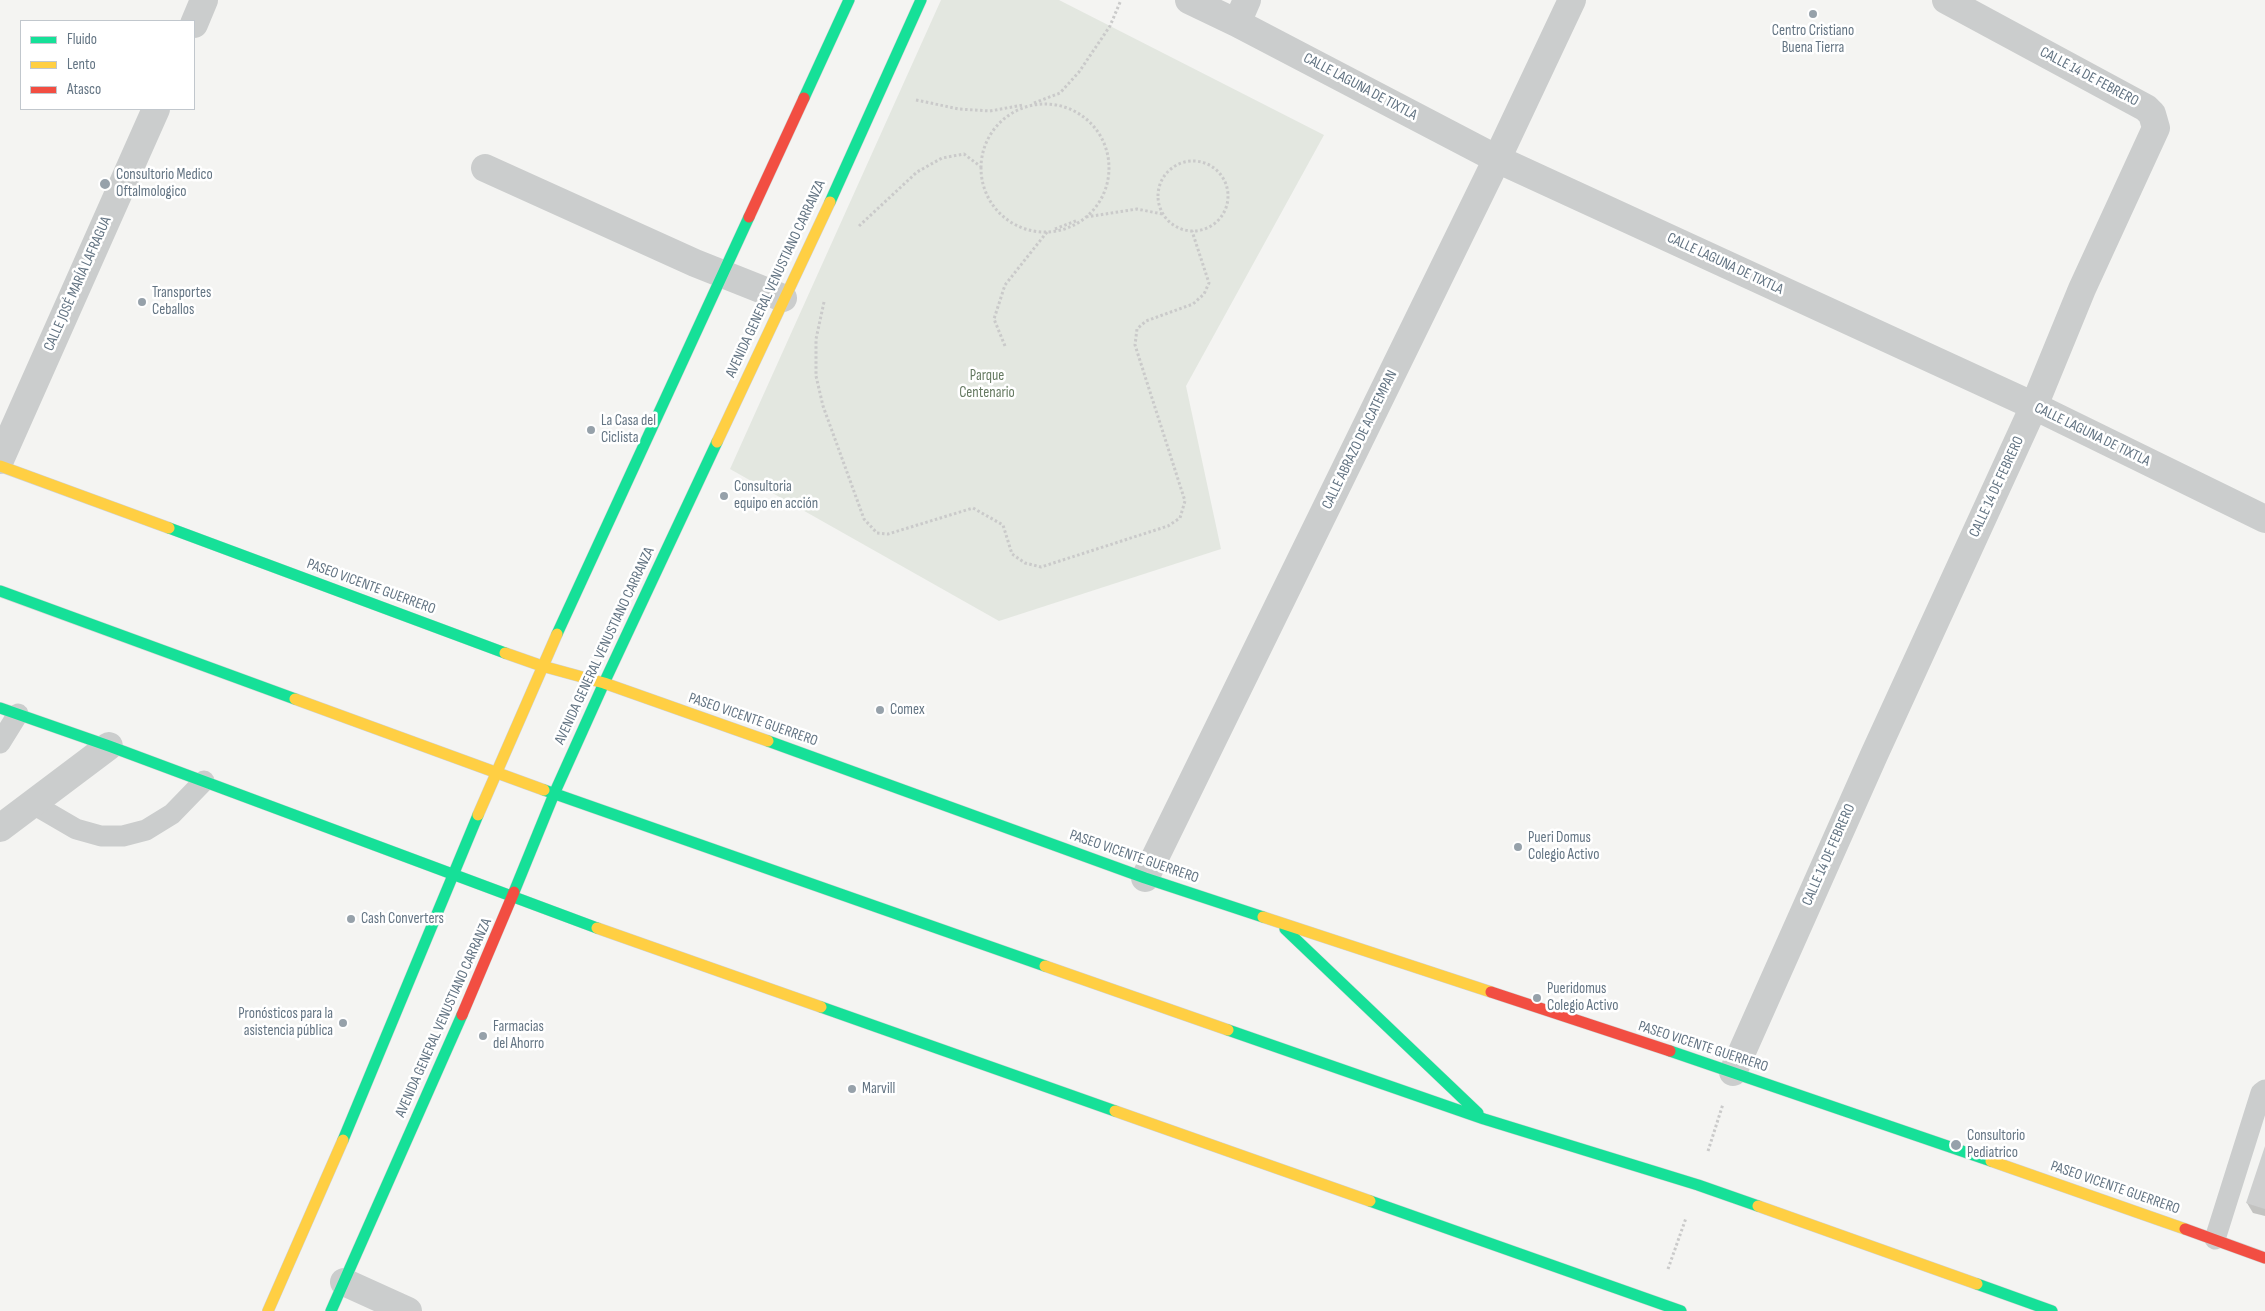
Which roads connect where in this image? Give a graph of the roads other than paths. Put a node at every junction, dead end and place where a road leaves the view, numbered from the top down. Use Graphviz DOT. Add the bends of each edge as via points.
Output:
graph roads {
  1 [pos="204,0"];
  2 [pos="849,0"];
  3 [pos="921,0"];
  4 [pos="1189,0"];
  5 [pos="1572,0"];
  6 [pos="1946,0"];
  7 [pos="1242,11"];
  8 [pos="195,22"];
  9 [pos="156,110"];
  10 [pos="1497,159"];
  11 [pos="485,168"];
  12 [pos="724,275"];
  13 [pos="783,298"];
  14 [pos="2034,406"];
  15 [pos="0,460"];
  16 [pos="0,466"];
  17 [pos="2265,519"];
  18 [pos="0,591"];
  19 [pos="542,666"];
  20 [pos="604,683"];
  21 [pos="9,711"];
  22 [pos="0,743"];
  23 [pos="109,746"];
  24 [pos="498,772"];
  25 [pos="204,781"];
  26 [pos="554,794"];
  27 [pos="33,804"];
  28 [pos="0,828"];
  29 [pos="452,875"];
  30 [pos="1145,878"];
  31 [pos="513,898"];
  32 [pos="1278,922"];
  33 [pos="1733,1072"];
  34 [pos="2265,1090"];
  35 [pos="1484,1119"];
  36 [pos="2215,1239"];
  37 [pos="2265,1258"];
  38 [pos="344,1282"];
  39 [pos="268,1311"];
  40 [pos="331,1311"];
  41 [pos="408,1311"];
  42 [pos="1681,1311"];
  43 [pos="2052,1311"];
  1 -- 8 [label="street"];
  2 -- 12 [label="main road"];
  3 -- 13 [label="main road, AVENIDA GENERAL VENUSTIANO CARRANZA"];
  4 -- 7 [label="street, CALLE LAGUNA DE TIXTLA"];
  5 -- 10 [label="street, CALLE ABRAZO DE ACATEMPAN"];
  6 -- 14 [label="street, CALLE 14 DE FEBRERO" via="2146,108 2155,121 2156,128 2082,289"];
  7 -- 10 [label="street, CALLE LAGUNA DE TIXTLA"];
  9 -- 15 [label="street, CALLE JOSÉ MARÍA LAFRAGUA"];
  10 -- 14 [label="street, CALLE LAGUNA DE TIXTLA"];
  10 -- 30 [label="street, CALLE ABRAZO DE ACATEMPAN"];
  11 -- 12 [label="street"];
  12 -- 13 [label="street"];
  12 -- 19 [label="main road"];
  13 -- 20 [label="main road, AVENIDA GENERAL VENUSTIANO CARRANZA"];
  14 -- 17 [label="street, CALLE LAGUNA DE TIXTLA"];
  14 -- 33 [label="street, CALLE 14 DE FEBRERO"];
  16 -- 19 [label="main road, PASEO VICENTE GUERRERO"];
  18 -- 24 [label="main road"];
  19 -- 20 [label="main road, PASEO VICENTE GUERRERO"];
  19 -- 24 [label="main road"];
  20 -- 26 [label="main road, AVENIDA GENERAL VENUSTIANO CARRANZA"];
  20 -- 30 [label="main road, PASEO VICENTE GUERRERO"];
  21 -- 22 [label="lane"];
  21 -- 23 [label="main road"];
  23 -- 25 [label="main road"];
  23 -- 27 [label="street"];
  24 -- 26 [label="main road"];
  24 -- 29 [label="main road"];
  25 -- 27 [label="lane" via="172,814 146,830 123,836 100,836 76,829"];
  25 -- 29 [label="main road"];
  26 -- 31 [label="main road, AVENIDA GENERAL VENUSTIANO CARRANZA"];
  26 -- 35 [label="main road"];
  27 -- 28 [label="street"];
  29 -- 31 [label="main road"];
  29 -- 39 [label="main road" via="326,1180"];
  30 -- 32 [label="main road, PASEO VICENTE GUERRERO"];
  31 -- 38 [label="main road, AVENIDA GENERAL VENUSTIANO CARRANZA"];
  31 -- 42 [label="main road"];
  32 -- 33 [label="main road, PASEO VICENTE GUERRERO"];
  32 -- 35 [label="main road"];
  33 -- 36 [label="main road, PASEO VICENTE GUERRERO"];
  34 -- 36 [label="lane"];
  35 -- 43 [label="main road" via="1698,1185"];
  36 -- 37 [label="main road, PASEO VICENTE GUERRERO"];
  38 -- 40 [label="main road, AVENIDA GENERAL VENUSTIANO CARRANZA"];
  38 -- 41 [label="street"];
}
